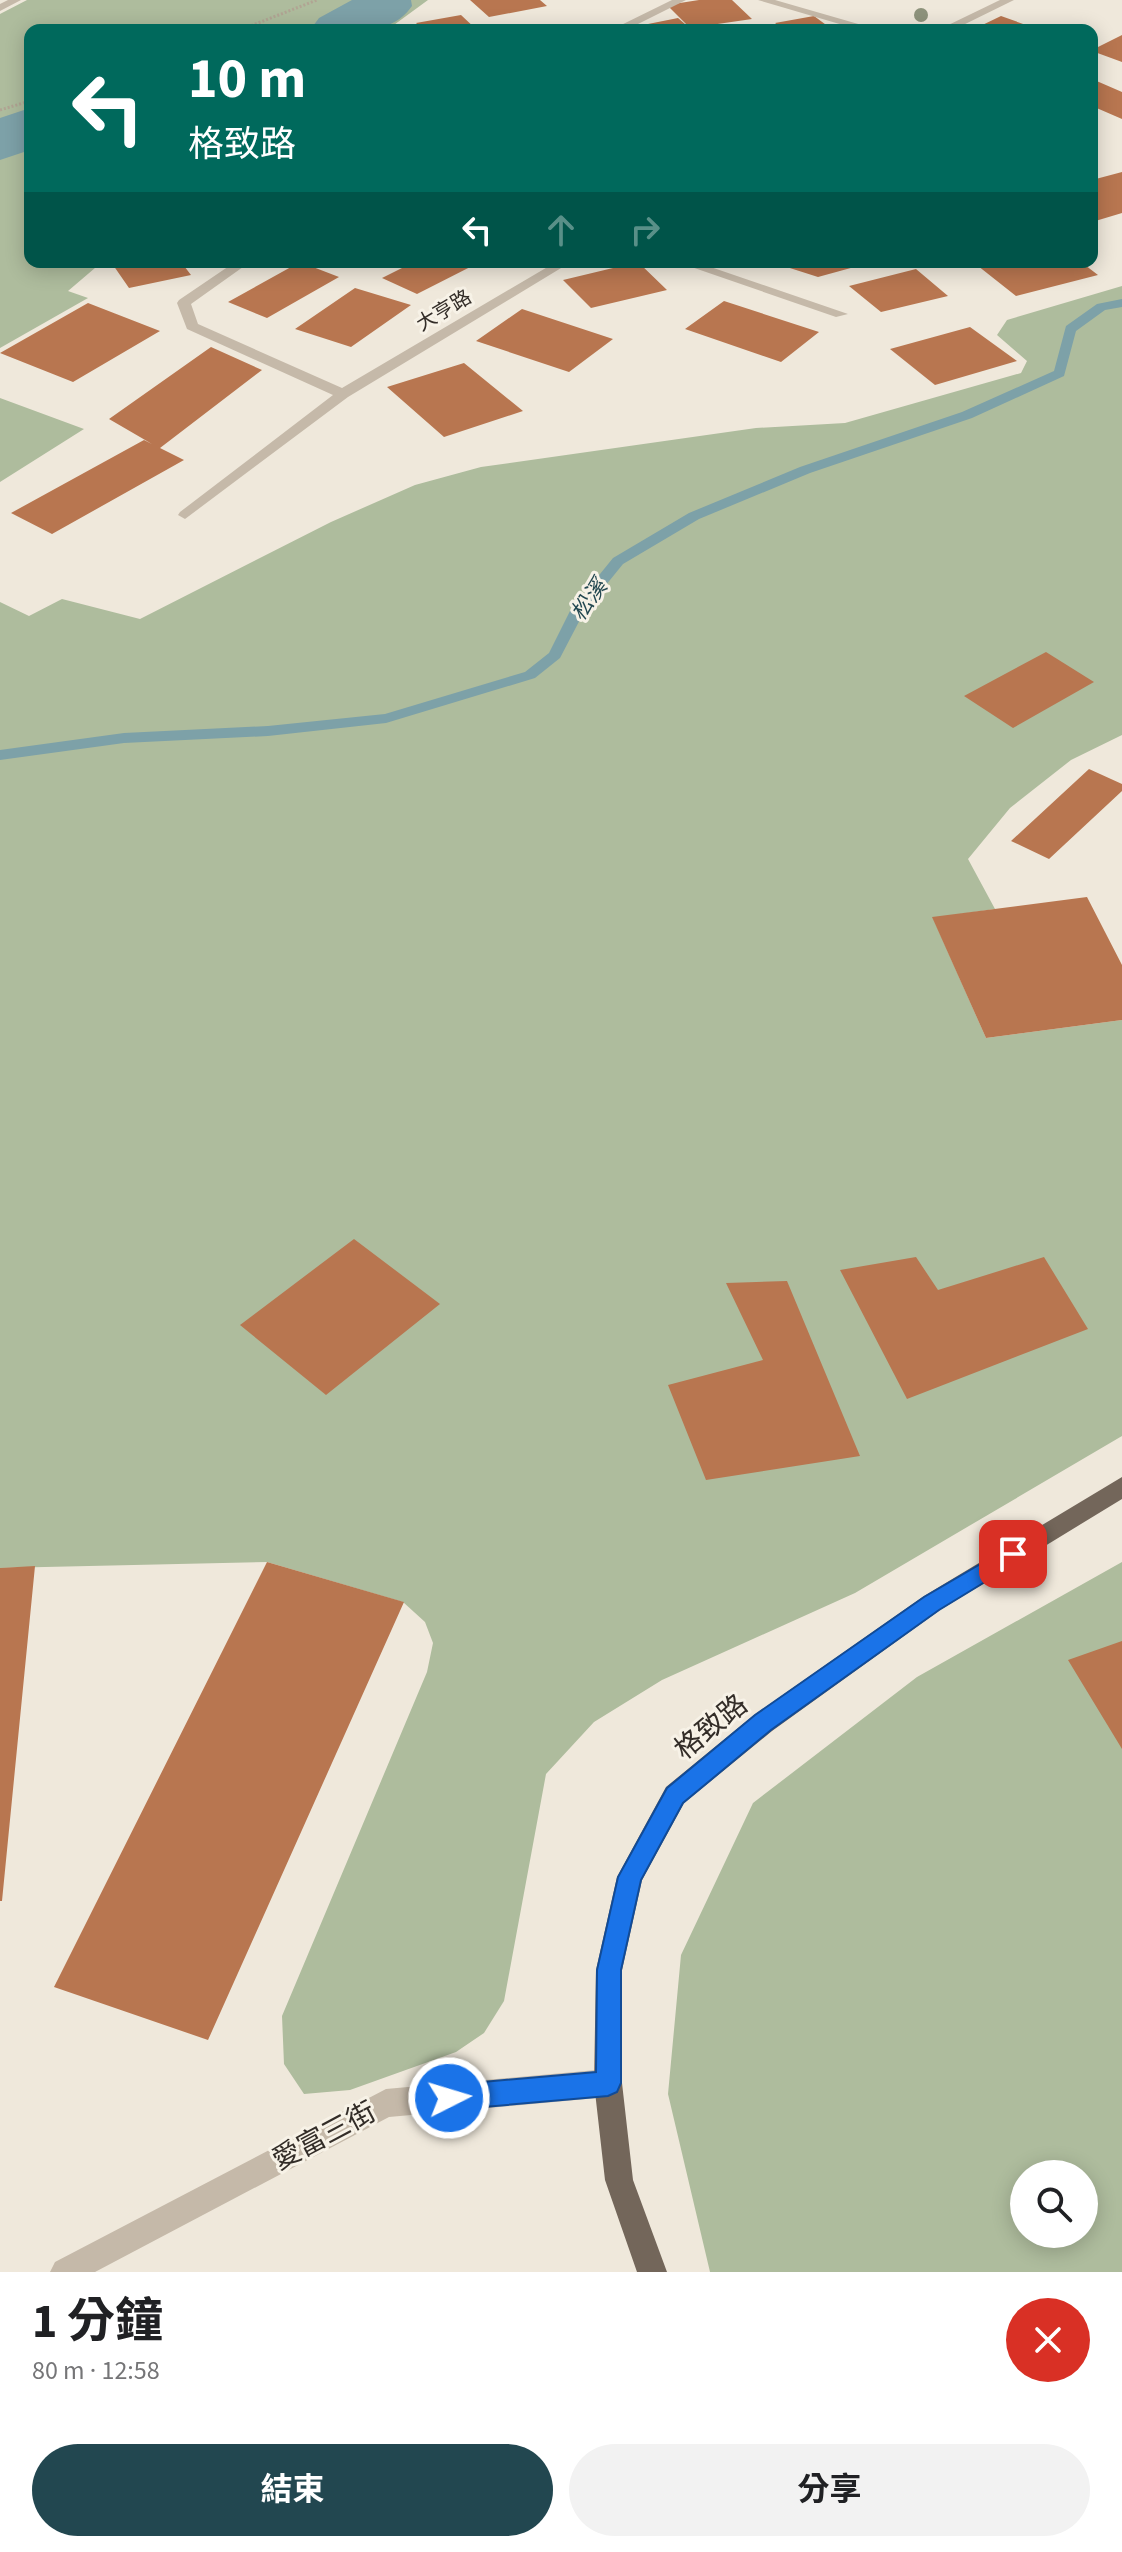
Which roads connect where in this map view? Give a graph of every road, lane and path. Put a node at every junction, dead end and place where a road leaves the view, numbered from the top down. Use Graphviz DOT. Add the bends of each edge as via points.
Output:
graph roads {
  1 [pos="16,0"];
  2 [pos="317,0"];
  3 [pos="681,0"];
  4 [pos="763,0"];
  5 [pos="1009,0"];
  6 [pos="0,8"];
  7 [pos="255,24"];
  8 [pos="630,24"];
  9 [pos="851,24"];
  10 [pos="957,24"];
  11 [pos="24,103"];
  12 [pos="0,110"];
  13 [pos="235,268"];
  14 [pos="555,268"];
  15 [pos="701,268"];
  16 [pos="841,314"];
  17 [pos="343,394"];
  18 [pos="185,515"];
  19 [pos="1122,1487"];
  20 [pos="608,2083"];
  21 [pos="65,2272"];
  22 [pos="652,2272"];
  1 -- 6 [label="street"];
  2 -- 7 [label="path"];
  3 -- 8 [label="street"];
  4 -- 9 [label="street"];
  5 -- 10 [label="street"];
  11 -- 12 [label="path"];
  13 -- 17 [label="street" via="184,303 192,326"];
  14 -- 17 [label="street, 大亨路"];
  15 -- 16 [label="street"];
  17 -- 18 [label="street, 大亨路"];
  19 -- 20 [label="main road, 格致路" via="932,1603 763,1723 675,1795 630,1877 609,1970"];
  20 -- 21 [label="street, 愛富三街" via="386,2103"];
  20 -- 22 [label="main road, 格致路" via="619,2180"];
}
